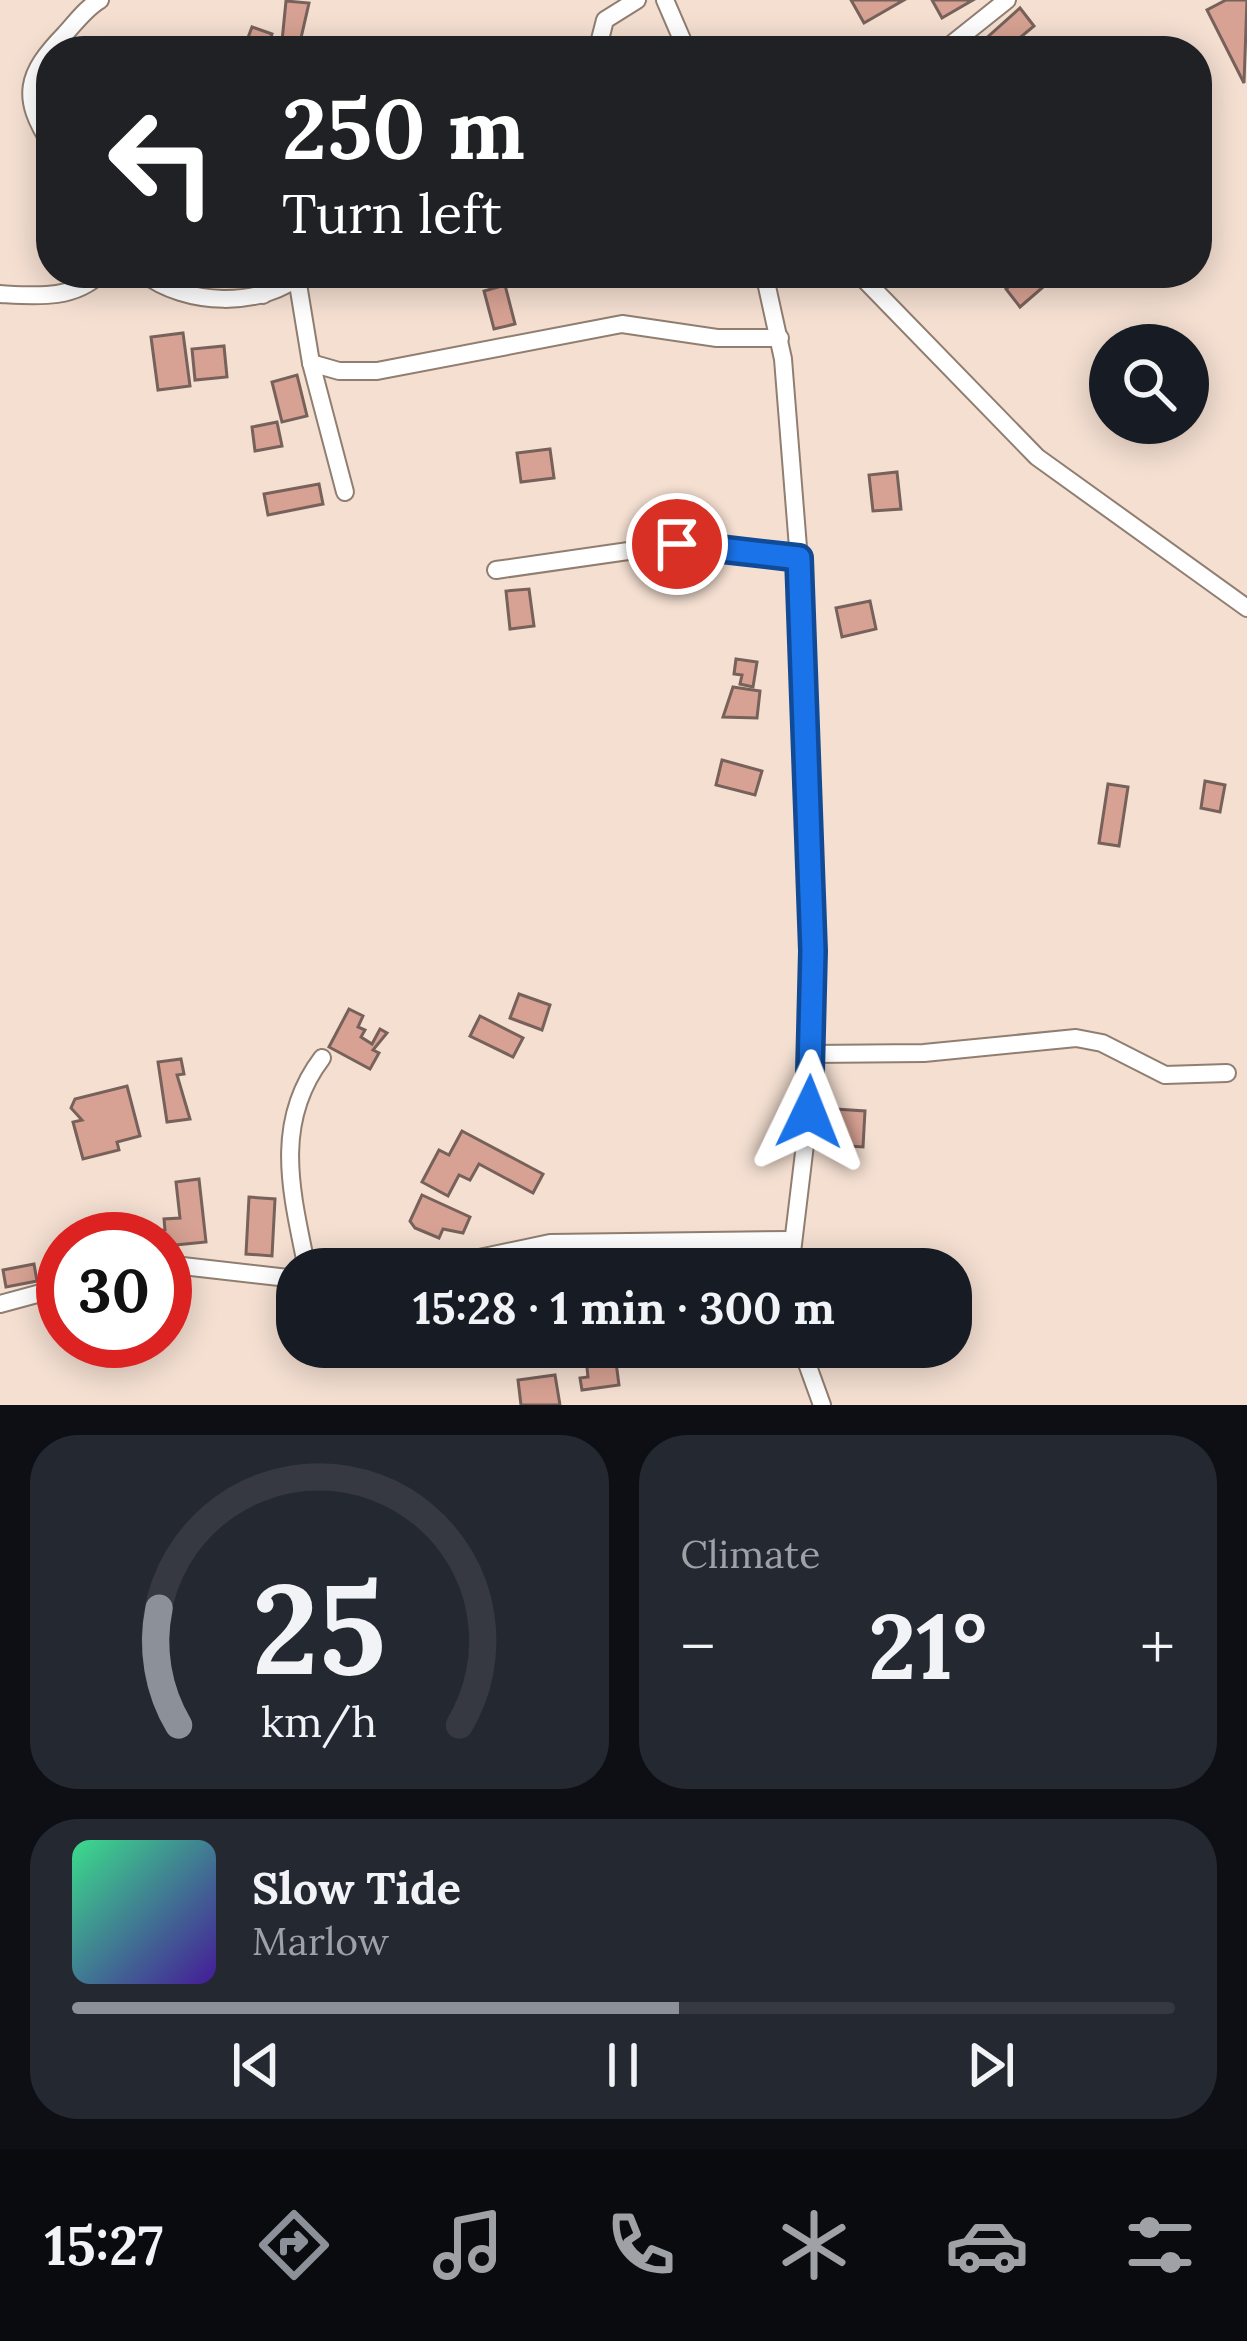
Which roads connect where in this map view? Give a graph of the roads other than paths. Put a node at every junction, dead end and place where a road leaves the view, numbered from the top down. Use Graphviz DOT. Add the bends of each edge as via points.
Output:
graph roads {
  1 [pos="100,0"];
  2 [pos="637,0"];
  3 [pos="665,0"];
  4 [pos="1007,0"];
  5 [pos="63,36"];
  6 [pos="601,36"];
  7 [pos="681,36"];
  8 [pos="962,36"];
  9 [pos="36,68"];
  10 [pos="36,121"];
  11 [pos="86,288"];
  12 [pos="171,288"];
  13 [pos="262,288"];
  14 [pos="277,288"];
  15 [pos="302,288"];
  16 [pos="768,288"];
  17 [pos="873,288"];
  18 [pos="0,294"];
  19 [pos="263,295"];
  20 [pos="780,338"];
  21 [pos="311,363"];
  22 [pos="345,492"];
  23 [pos="799,558"];
  24 [pos="496,570"];
  25 [pos="1247,608"];
  26 [pos="811,1054"];
  27 [pos="322,1058"];
  28 [pos="1227,1073"];
  29 [pos="792,1240"];
  30 [pos="305,1248"];
  31 [pos="527,1248"];
  32 [pos="791,1248"];
  33 [pos="192,1267"];
  34 [pos="276,1277"];
  35 [pos="36,1294"];
  36 [pos="0,1304"];
  37 [pos="809,1368"];
  38 [pos="822,1405"];
  1 -- 5 [label="street"];
  2 -- 6 [label="street" via="605,20"];
  3 -- 7 [label="street"];
  4 -- 8 [label="street"];
  9 -- 10 [label="street"];
  11 -- 18 [label="street"];
  12 -- 19 [label="street"];
  13 -- 19 [label="street"];
  14 -- 19 [label="street"];
  15 -- 21 [label="street"];
  16 -- 20 [label="street"];
  17 -- 25 [label="street" via="1037,458"];
  20 -- 21 [label="street" via="622,324 377,371"];
  20 -- 23 [label="street"];
  21 -- 22 [label="street"];
  23 -- 24 [label="street" via="677,544"];
  23 -- 26 [label="street"];
  26 -- 28 [label="street" via="1076,1038 1165,1075"];
  26 -- 29 [label="street"];
  27 -- 30 [label="street" via="302,1084 290,1125"];
  29 -- 31 [label="street"];
  29 -- 32 [label="street"];
  33 -- 34 [label="street"];
  35 -- 36 [label="street"];
  37 -- 38 [label="street"];
}
